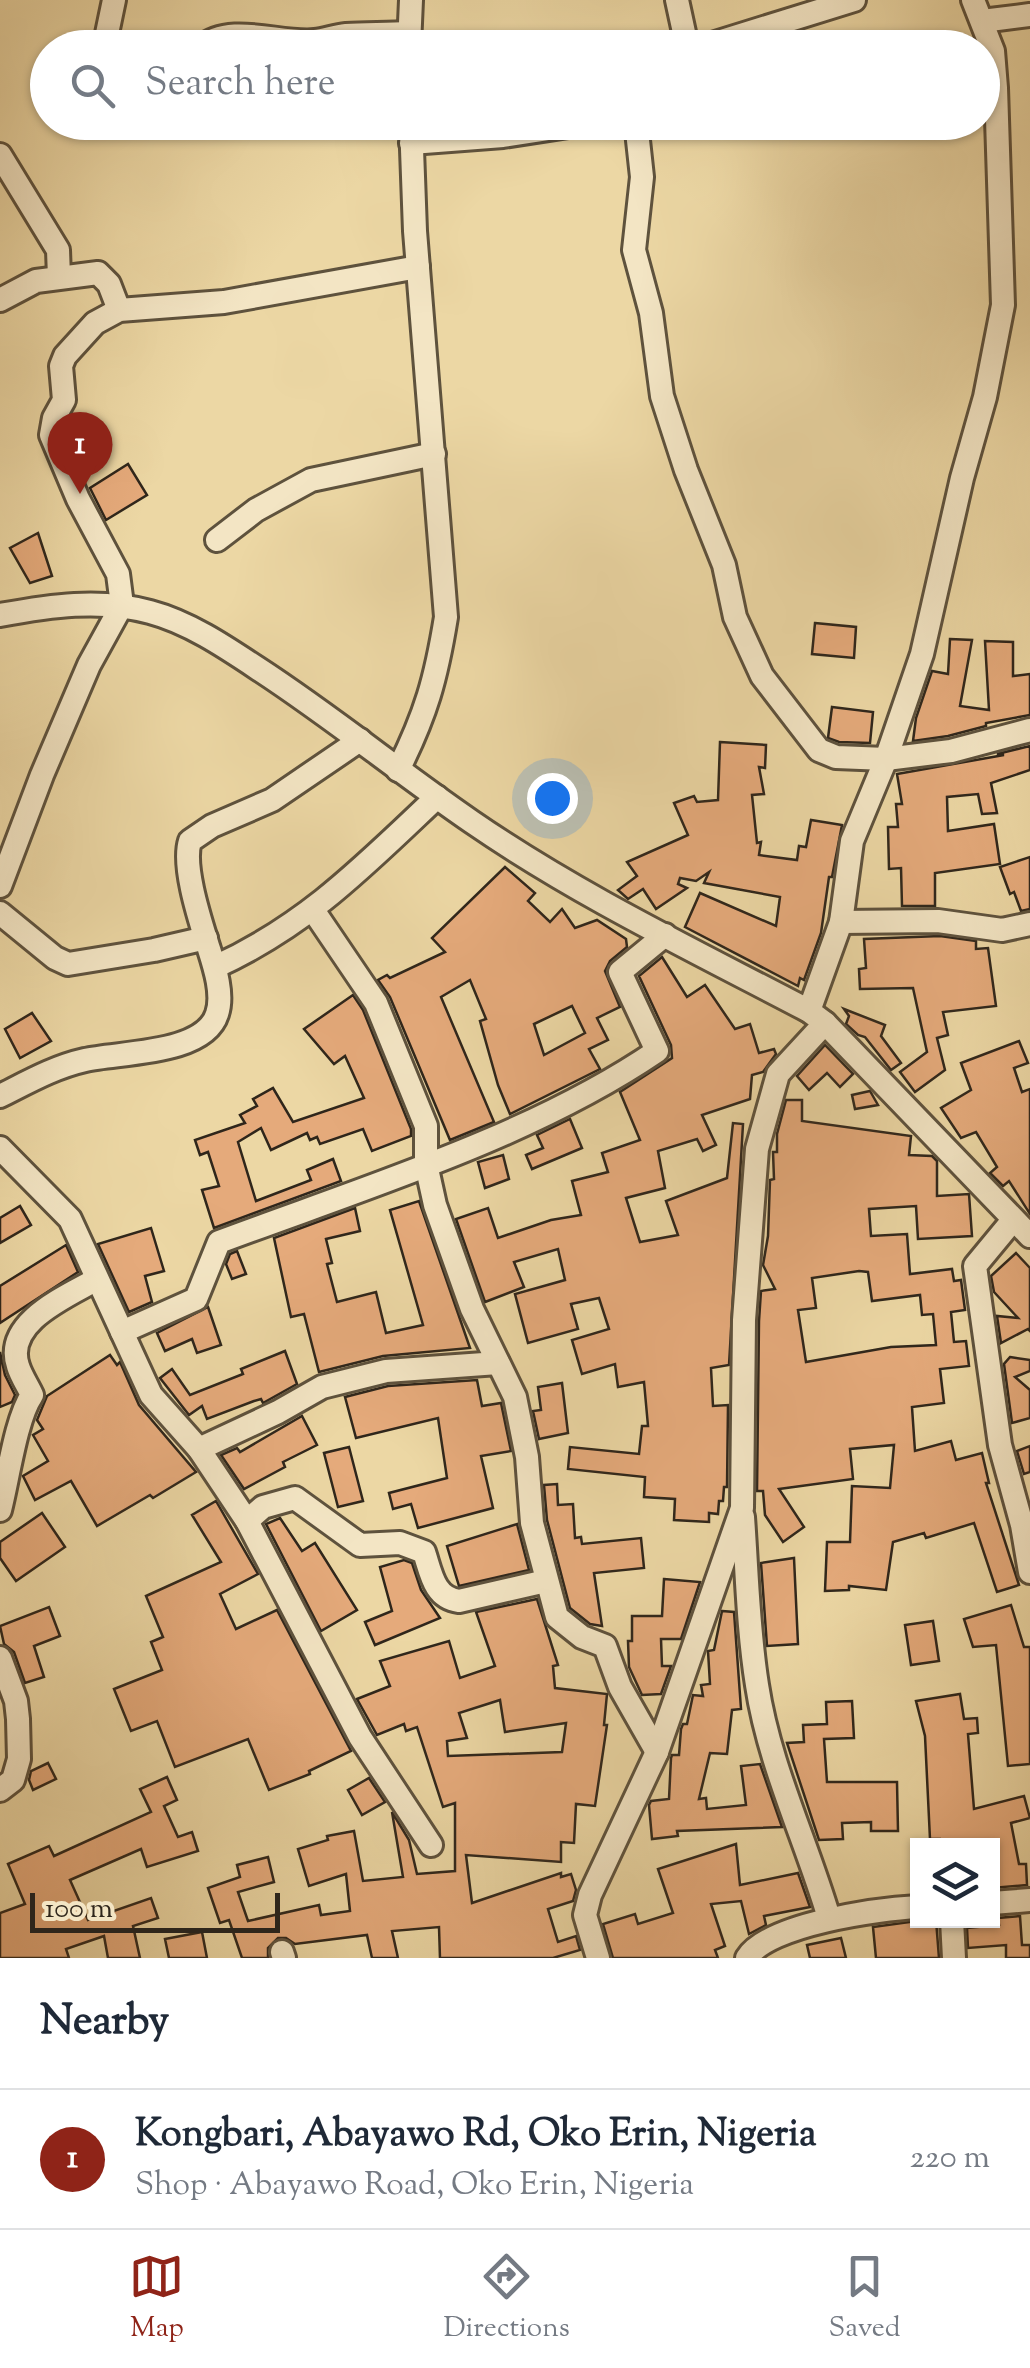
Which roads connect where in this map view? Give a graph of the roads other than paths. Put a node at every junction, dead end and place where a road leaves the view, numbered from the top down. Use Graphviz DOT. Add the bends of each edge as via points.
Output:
graph roads {
  1 [pos="114,0"];
  2 [pos="411,0"];
  3 [pos="677,0"];
  4 [pos="854,0"];
  5 [pos="978,10"];
  6 [pos="1030,15"];
  7 [pos="108,30"];
  8 [pos="409,30"];
  9 [pos="683,30"];
  10 [pos="754,30"];
  11 [pos="411,140"];
  12 [pos="638,140"];
  13 [pos="998,140"];
  14 [pos="0,155"];
  15 [pos="11,195"];
  16 [pos="418,267"];
  17 [pos="59,277"];
  18 [pos="0,300"];
  19 [pos="119,310"];
  20 [pos="434,454"];
  21 [pos="217,540"];
  22 [pos="122,606"];
  23 [pos="0,615"];
  24 [pos="1030,730"];
  25 [pos="360,740"];
  26 [pos="886,760"];
  27 [pos="398,770"];
  28 [pos="437,798"];
  29 [pos="0,886"];
  30 [pos="313,910"];
  31 [pos="0,913"];
  32 [pos="841,922"];
  33 [pos="1030,924"];
  34 [pos="665,935"];
  35 [pos="206,938"];
  36 [pos="214,967"];
  37 [pos="817,1017"];
  38 [pos="0,1096"];
  39 [pos="0,1148"];
  40 [pos="426,1164"];
  41 [pos="1022,1228"];
  42 [pos="97,1279"];
  43 [pos="122,1332"];
  44 [pos="498,1363"];
  45 [pos="199,1448"];
  46 [pos="742,1508"];
  47 [pos="0,1510"];
  48 [pos="246,1520"];
  49 [pos="1030,1572"];
  50 [pos="546,1581"];
  51 [pos="0,1658"];
  52 [pos="657,1752"];
  53 [pos="4,1789"];
  54 [pos="431,1846"];
  55 [pos="1030,1900"];
  56 [pos="1000,1902"];
  57 [pos="910,1907"];
  58 [pos="829,1918"];
  59 [pos="952,1928"];
  60 [pos="598,1958"];
  61 [pos="747,1958"];
  62 [pos="954,1958"];
  1 -- 7 [label="street"];
  2 -- 8 [label="street"];
  3 -- 9 [label="street"];
  4 -- 10 [label="street"];
  5 -- 6 [label="street"];
  11 -- 16 [label="street"];
  12 -- 26 [label="street" via="642,177 634,250 662,396 742,633 762,676 819,750"];
  13 -- 26 [label="street" via="1003,305 922,654"];
  14 -- 15 [label="street"];
  15 -- 17 [label="street" via="58,250"];
  16 -- 19 [label="street" via="224,302"];
  16 -- 20 [label="street"];
  17 -- 18 [label="street"];
  17 -- 19 [label="street" via="104,276"];
  19 -- 22 [label="street" via="95,323 66,356 64,400 51,434 118,574"];
  20 -- 21 [label="street" via="311,480"];
  20 -- 27 [label="street" via="446,617 423,722"];
  22 -- 23 [label="street" via="56,605"];
  22 -- 25 [label="street" via="154,612 212,638"];
  22 -- 29 [label="street" via="89,666"];
  24 -- 26 [label="street"];
  25 -- 27 [label="street"];
  25 -- 35 [label="street" via="272,800 190,841 188,862"];
  26 -- 32 [label="street" via="852,841"];
  27 -- 28 [label="street"];
  28 -- 30 [label="street"];
  28 -- 34 [label="street" via="547,871"];
  30 -- 36 [label="street"];
  30 -- 40 [label="street" via="376,1003 426,1126"];
  31 -- 35 [label="street" via="68,964"];
  32 -- 33 [label="street" via="938,921 1002,930"];
  32 -- 37 [label="street"];
  34 -- 37 [label="street"];
  34 -- 40 [label="street" via="620,972 657,1051 581,1098"];
  35 -- 36 [label="street"];
  36 -- 38 [label="street" via="217,1014 190,1040 61,1066"];
  37 -- 41 [label="street"];
  37 -- 46 [label="street" via="778,1074 757,1149 744,1320"];
  39 -- 42 [label="street" via="70,1218"];
  40 -- 43 [label="street" via="219,1242 196,1300"];
  40 -- 44 [label="street" via="465,1292"];
  41 -- 49 [label="street" via="976,1266 1000,1446"];
  42 -- 43 [label="street"];
  42 -- 47 [label="street" via="26,1326 17,1365 32,1395 22,1409"];
  43 -- 45 [label="street" via="152,1395"];
  44 -- 45 [label="street" via="386,1372 322,1387"];
  44 -- 50 [label="street" via="515,1397"];
  45 -- 48 [label="street"];
  46 -- 52 [label="street"];
  46 -- 58 [label="street" via="757,1686 783,1788"];
  48 -- 50 [label="street" via="294,1498 360,1544 400,1543 424,1552 447,1600"];
  48 -- 54 [label="street" via="360,1737"];
  50 -- 52 [label="street" via="557,1617 605,1646"];
  51 -- 53 [label="street" via="18,1719 19,1759"];
  52 -- 60 [label="street" via="590,1895 585,1915"];
  55 -- 56 [label="street"];
  57 -- 58 [label="street"];
  58 -- 61 [label="street" via="780,1936"];
  59 -- 62 [label="street"];
}
